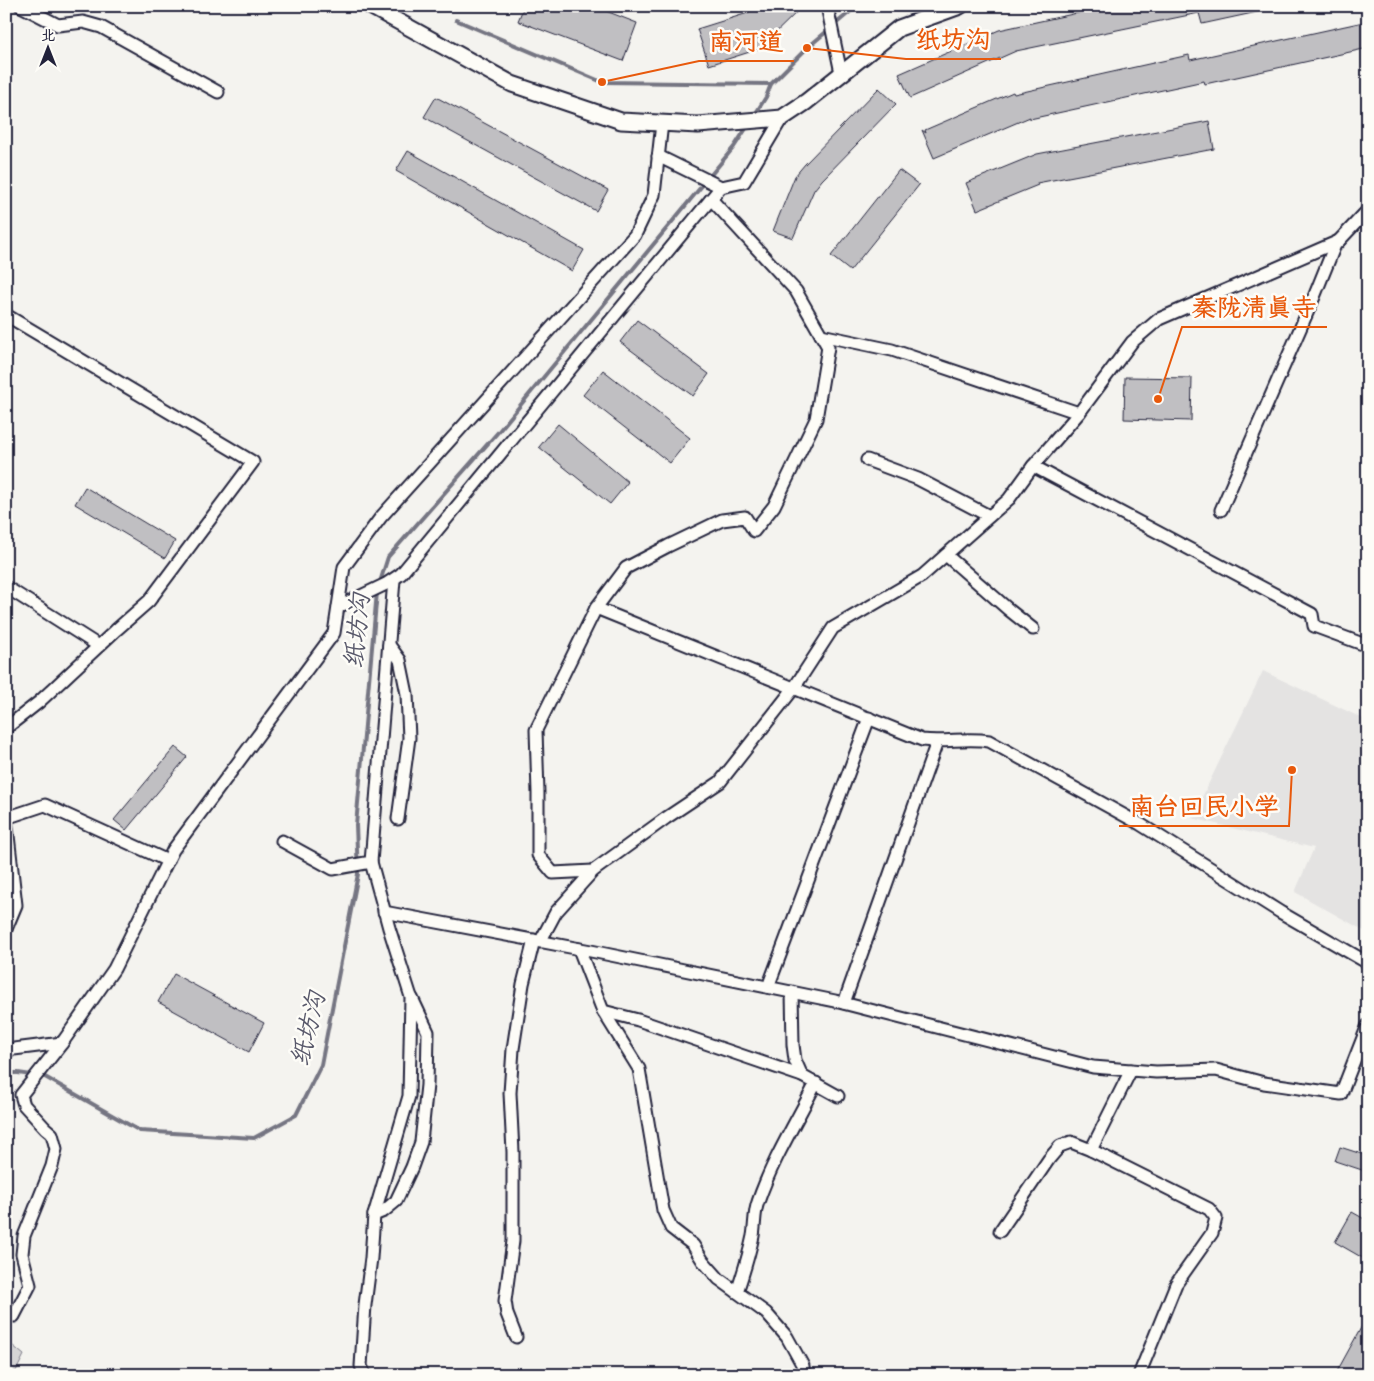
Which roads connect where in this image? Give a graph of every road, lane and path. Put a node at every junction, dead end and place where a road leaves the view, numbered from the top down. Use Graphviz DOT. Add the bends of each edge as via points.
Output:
graph roads {
  1 [pos="21,6"];
  2 [pos="370,6"];
  3 [pos="827,6"];
  4 [pos="960,6"];
  5 [pos="841,74"];
  6 [pos="218,92"];
  7 [pos="774,119"];
  8 [pos="662,123"];
  9 [pos="658,156"];
  10 [pos="717,185"];
  11 [pos="710,198"];
  12 [pos="1368,210"];
  13 [pos="1339,241"];
  14 [pos="6,314"];
  15 [pos="821,335"];
  16 [pos="1079,413"];
  17 [pos="866,460"];
  18 [pos="1033,466"];
  19 [pos="1221,510"];
  20 [pos="990,516"];
  21 [pos="946,555"];
  22 [pos="390,582"];
  23 [pos="6,587"];
  24 [pos="338,607"];
  25 [pos="596,608"];
  26 [pos="1033,629"];
  27 [pos="389,645"];
  28 [pos="99,646"];
  29 [pos="1368,646"];
  30 [pos="794,688"];
  31 [pos="868,718"];
  32 [pos="6,728"];
  33 [pos="937,742"];
  34 [pos="6,818"];
  35 [pos="398,819"];
  36 [pos="282,840"];
  37 [pos="168,861"];
  38 [pos="360,864"];
  39 [pos="593,871"];
  40 [pos="384,912"];
  41 [pos="6,929"];
  42 [pos="537,941"];
  43 [pos="579,949"];
  44 [pos="1368,963"];
  45 [pos="768,987"];
  46 [pos="792,992"];
  47 [pos="411,997"];
  48 [pos="844,1003"];
  49 [pos="603,1011"];
  50 [pos="1368,1025"];
  51 [pos="62,1044"];
  52 [pos="6,1050"];
  53 [pos="1131,1070"];
  54 [pos="802,1076"];
  55 [pos="816,1084"];
  56 [pos="838,1096"];
  57 [pos="1091,1150"];
  58 [pos="374,1215"];
  59 [pos="1000,1231"];
  60 [pos="738,1292"];
  61 [pos="14,1316"];
  62 [pos="516,1337"];
  63 [pos="365,1375"];
  64 [pos="804,1375"];
  65 [pos="1139,1375"];
  1 -- 6 [label="street" via="58,25 83,22 101,27"];
  2 -- 8 [label="street" via="512,84 621,121"];
  3 -- 5 [label="street"];
  4 -- 5 [label="street" via="899,28"];
  5 -- 7 [label="street"];
  7 -- 8 [label="street" via="698,125"];
  7 -- 10 [label="street" via="744,182"];
  8 -- 9 [label="street"];
  9 -- 10 [label="street"];
  9 -- 24 [label="street" via="654,195 634,234 381,517 344,567"];
  10 -- 11 [label="street"];
  11 -- 15 [label="street" via="796,291"];
  11 -- 22 [label="street" via="401,574"];
  12 -- 13 [label="street"];
  13 -- 16 [label="street" via="1159,319 1132,342"];
  13 -- 19 [label="street"];
  14 -- 28 [label="street" via="253,462 149,601"];
  15 -- 16 [label="street" via="892,350"];
  15 -- 25 [label="street" via="828,347 816,419 774,506 754,531 745,517 722,520 668,546 626,568"];
  16 -- 18 [label="street"];
  17 -- 20 [label="street" via="918,479"];
  18 -- 20 [label="street" via="1009,499"];
  18 -- 29 [label="street" via="1312,614 1314,626"];
  20 -- 21 [label="street"];
  21 -- 26 [label="street"];
  21 -- 30 [label="street" via="922,576 834,628"];
  22 -- 24 [label="street"];
  22 -- 27 [label="street"];
  23 -- 28 [label="street"];
  24 -- 37 [label="street" via="334,633"];
  25 -- 30 [label="street"];
  25 -- 39 [label="street" via="536,730 538,855 552,874"];
  27 -- 35 [label="street" via="400,660 408,703 409,738"];
  27 -- 38 [label="street"];
  28 -- 32 [label="street"];
  30 -- 31 [label="street"];
  30 -- 39 [label="street" via="720,782"];
  31 -- 33 [label="street" via="922,740"];
  31 -- 45 [label="street"];
  33 -- 44 [label="street" via="989,741 1140,824"];
  33 -- 48 [label="street"];
  34 -- 37 [label="street" via="45,805"];
  34 -- 41 [label="street" via="16,905"];
  36 -- 38 [label="street" via="333,869"];
  37 -- 51 [label="street" via="114,969"];
  38 -- 40 [label="street"];
  39 -- 42 [label="street" via="556,912"];
  40 -- 42 [label="street"];
  40 -- 47 [label="street"];
  42 -- 43 [label="street"];
  42 -- 62 [label="street" via="523,984 510,1093 513,1241 505,1301"];
  43 -- 45 [label="street"];
  43 -- 49 [label="street"];
  45 -- 46 [label="street"];
  46 -- 48 [label="street"];
  46 -- 54 [label="street" via="793,1045"];
  47 -- 58 [label="street" via="409,1096"];
  47 -- 58 [label="street" via="428,1032 421,1142 396,1201"];
  48 -- 53 [label="street" via="1093,1067"];
  49 -- 54 [label="street"];
  49 -- 60 [label="street" via="638,1069 663,1210 671,1228 693,1245 719,1279"];
  50 -- 53 [label="street" via="1341,1094 1264,1083 1216,1070"];
  51 -- 52 [label="street"];
  51 -- 61 [label="street" via="21,1095 24,1105 52,1134 56,1149 24,1236 22,1254 30,1285"];
  53 -- 57 [label="street"];
  54 -- 55 [label="street"];
  55 -- 56 [label="street"];
  55 -- 60 [label="street" via="757,1204 752,1243"];
  57 -- 59 [label="street" via="1071,1142 1060,1146"];
  57 -- 65 [label="street" via="1209,1208 1216,1218 1212,1233 1176,1284"];
  58 -- 63 [label="street" via="361,1366"];
  60 -- 64 [label="street" via="766,1313 786,1337 803,1366"];
}
